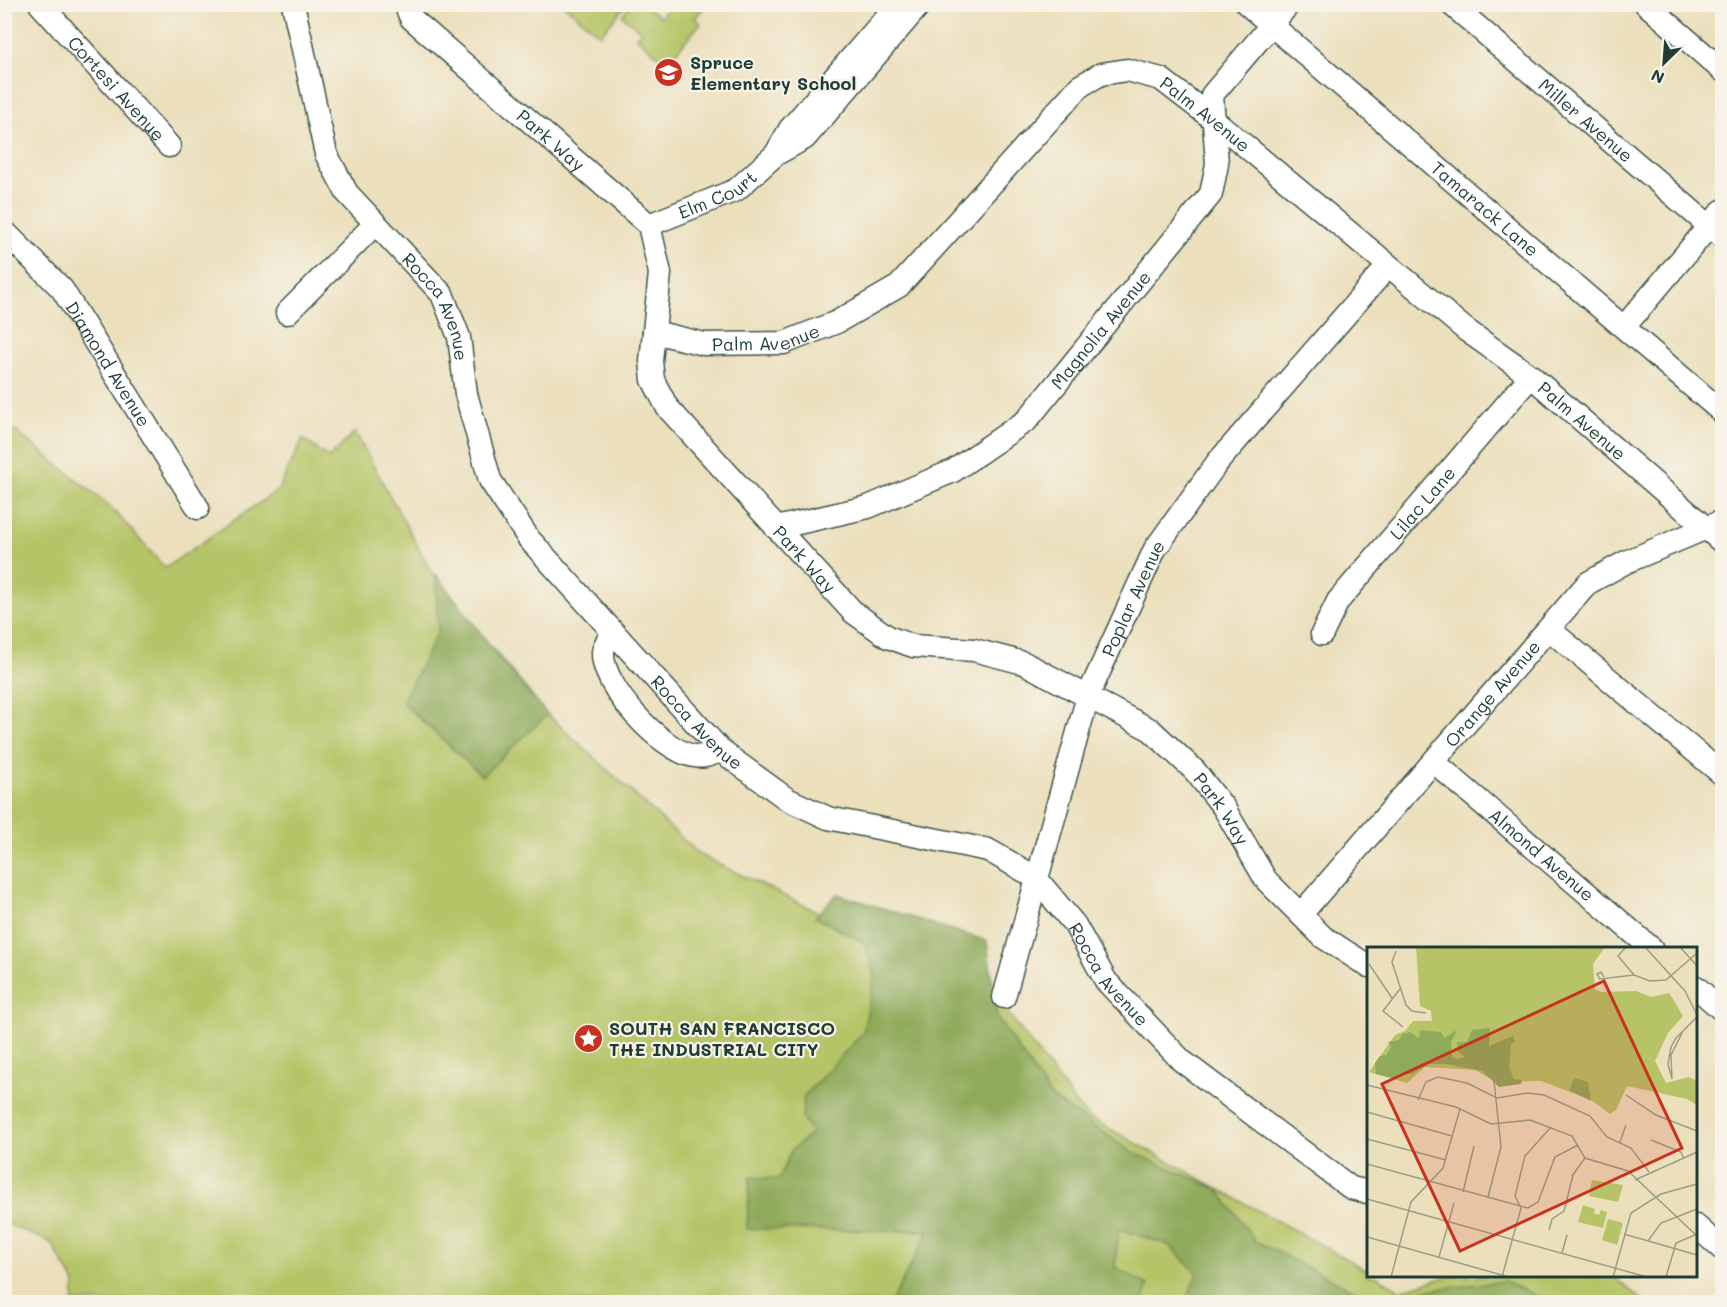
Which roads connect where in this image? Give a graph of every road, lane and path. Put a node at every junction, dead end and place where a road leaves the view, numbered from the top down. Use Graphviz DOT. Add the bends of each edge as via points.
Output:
graph roads {
  1 [pos="40,4"];
  2 [pos="293,4"];
  3 [pos="405,4"];
  4 [pos="898,4"];
  5 [pos="920,4"];
  6 [pos="1247,4"];
  7 [pos="1289,4"];
  8 [pos="1451,4"];
  9 [pos="1646,4"];
  10 [pos="1271,26"];
  11 [pos="1722,70"];
  12 [pos="1213,119"];
  13 [pos="168,146"];
  14 [pos="776,154"];
  15 [pos="375,224"];
  16 [pos="1718,224"];
  17 [pos="650,225"];
  18 [pos="4,231"];
  19 [pos="1388,266"];
  20 [pos="287,313"];
  21 [pos="1624,327"];
  22 [pos="654,332"];
  23 [pos="1531,376"];
  24 [pos="1722,412"];
  25 [pos="198,508"];
  26 [pos="776,528"];
  27 [pos="1717,530"];
  28 [pos="1549,629"];
  29 [pos="613,632"];
  30 [pos="1322,634"];
  31 [pos="1088,696"];
  32 [pos="721,751"];
  33 [pos="1434,762"];
  34 [pos="1722,774"];
  35 [pos="1035,877"];
  36 [pos="1301,914"];
  37 [pos="1650,947"];
  38 [pos="1367,965"];
  39 [pos="1697,989"];
  40 [pos="1004,997"];
  41 [pos="1722,1010"];
  42 [pos="1367,1192"];
  43 [pos="1697,1228"];
  44 [pos="1722,1249"];
  1 -- 13 [label="street, Cortesi Avenue"];
  2 -- 15 [label="street, Rocca Avenue" via="326,154 347,193"];
  3 -- 17 [label="street, Park Way" via="411,18"];
  4 -- 14 [label="street, Elm Court" via="790,129"];
  5 -- 14 [label="street, Elm Court" via="805,138"];
  6 -- 10 [label="street, Tamarack Lane"];
  7 -- 10 [label="street, Magnolia Avenue"];
  8 -- 16 [label="street, Miller Avenue"];
  9 -- 11 [label="street"];
  10 -- 12 [label="street, Magnolia Avenue" via="1212,95"];
  10 -- 21 [label="street, Tamarack Lane"];
  12 -- 19 [label="street, Palm Avenue"];
  12 -- 22 [label="street, Palm Avenue" via="1161,79 1127,70 1101,74 1080,86 899,286 837,322 784,343 704,344"];
  12 -- 26 [label="street, Magnolia Avenue" via="1217,164 1211,194 1027,420 953,471 868,507"];
  14 -- 17 [label="street, Elm Court" via="736,190"];
  15 -- 20 [label="street"];
  15 -- 29 [label="street, Rocca Avenue" via="442,294 459,337 466,394 490,480 529,538"];
  16 -- 21 [label="street"];
  17 -- 22 [label="street, Park Way" via="660,273"];
  18 -- 25 [label="street, Diamond Avenue" via="62,289"];
  19 -- 23 [label="street, Palm Avenue" via="1466,330"];
  19 -- 31 [label="street, Poplar Avenue" via="1217,463 1155,549"];
  21 -- 24 [label="street, Tamarack Lane"];
  22 -- 26 [label="street, Park Way" via="653,380 667,407"];
  23 -- 27 [label="street, Palm Avenue"];
  23 -- 30 [label="street, Lilac Lane" via="1338,600"];
  26 -- 31 [label="street, Park Way" via="853,612 888,636 914,646 974,650 1024,663"];
  27 -- 28 [label="street, Orange Avenue" via="1626,562 1588,583"];
  28 -- 33 [label="street, Orange Avenue"];
  28 -- 34 [label="street"];
  29 -- 32 [label="street, Rocca Avenue"];
  29 -- 32 [label="street" via="603,654 623,700 664,744 705,757"];
  31 -- 35 [label="street, Poplar Avenue"];
  31 -- 36 [label="street, Park Way" via="1151,730 1195,771 1224,808 1266,880"];
  32 -- 35 [label="street, Rocca Avenue" via="787,799 828,818 988,850"];
  33 -- 36 [label="street, Orange Avenue"];
  33 -- 37 [label="street, Almond Avenue"];
  35 -- 40 [label="street, Poplar Avenue"];
  35 -- 42 [label="street, Rocca Avenue" via="1075,925 1106,981 1182,1061 1351,1188"];
  36 -- 38 [label="street, Park Way" via="1323,937"];
  39 -- 41 [label="street"];
  43 -- 44 [label="street"];
}
